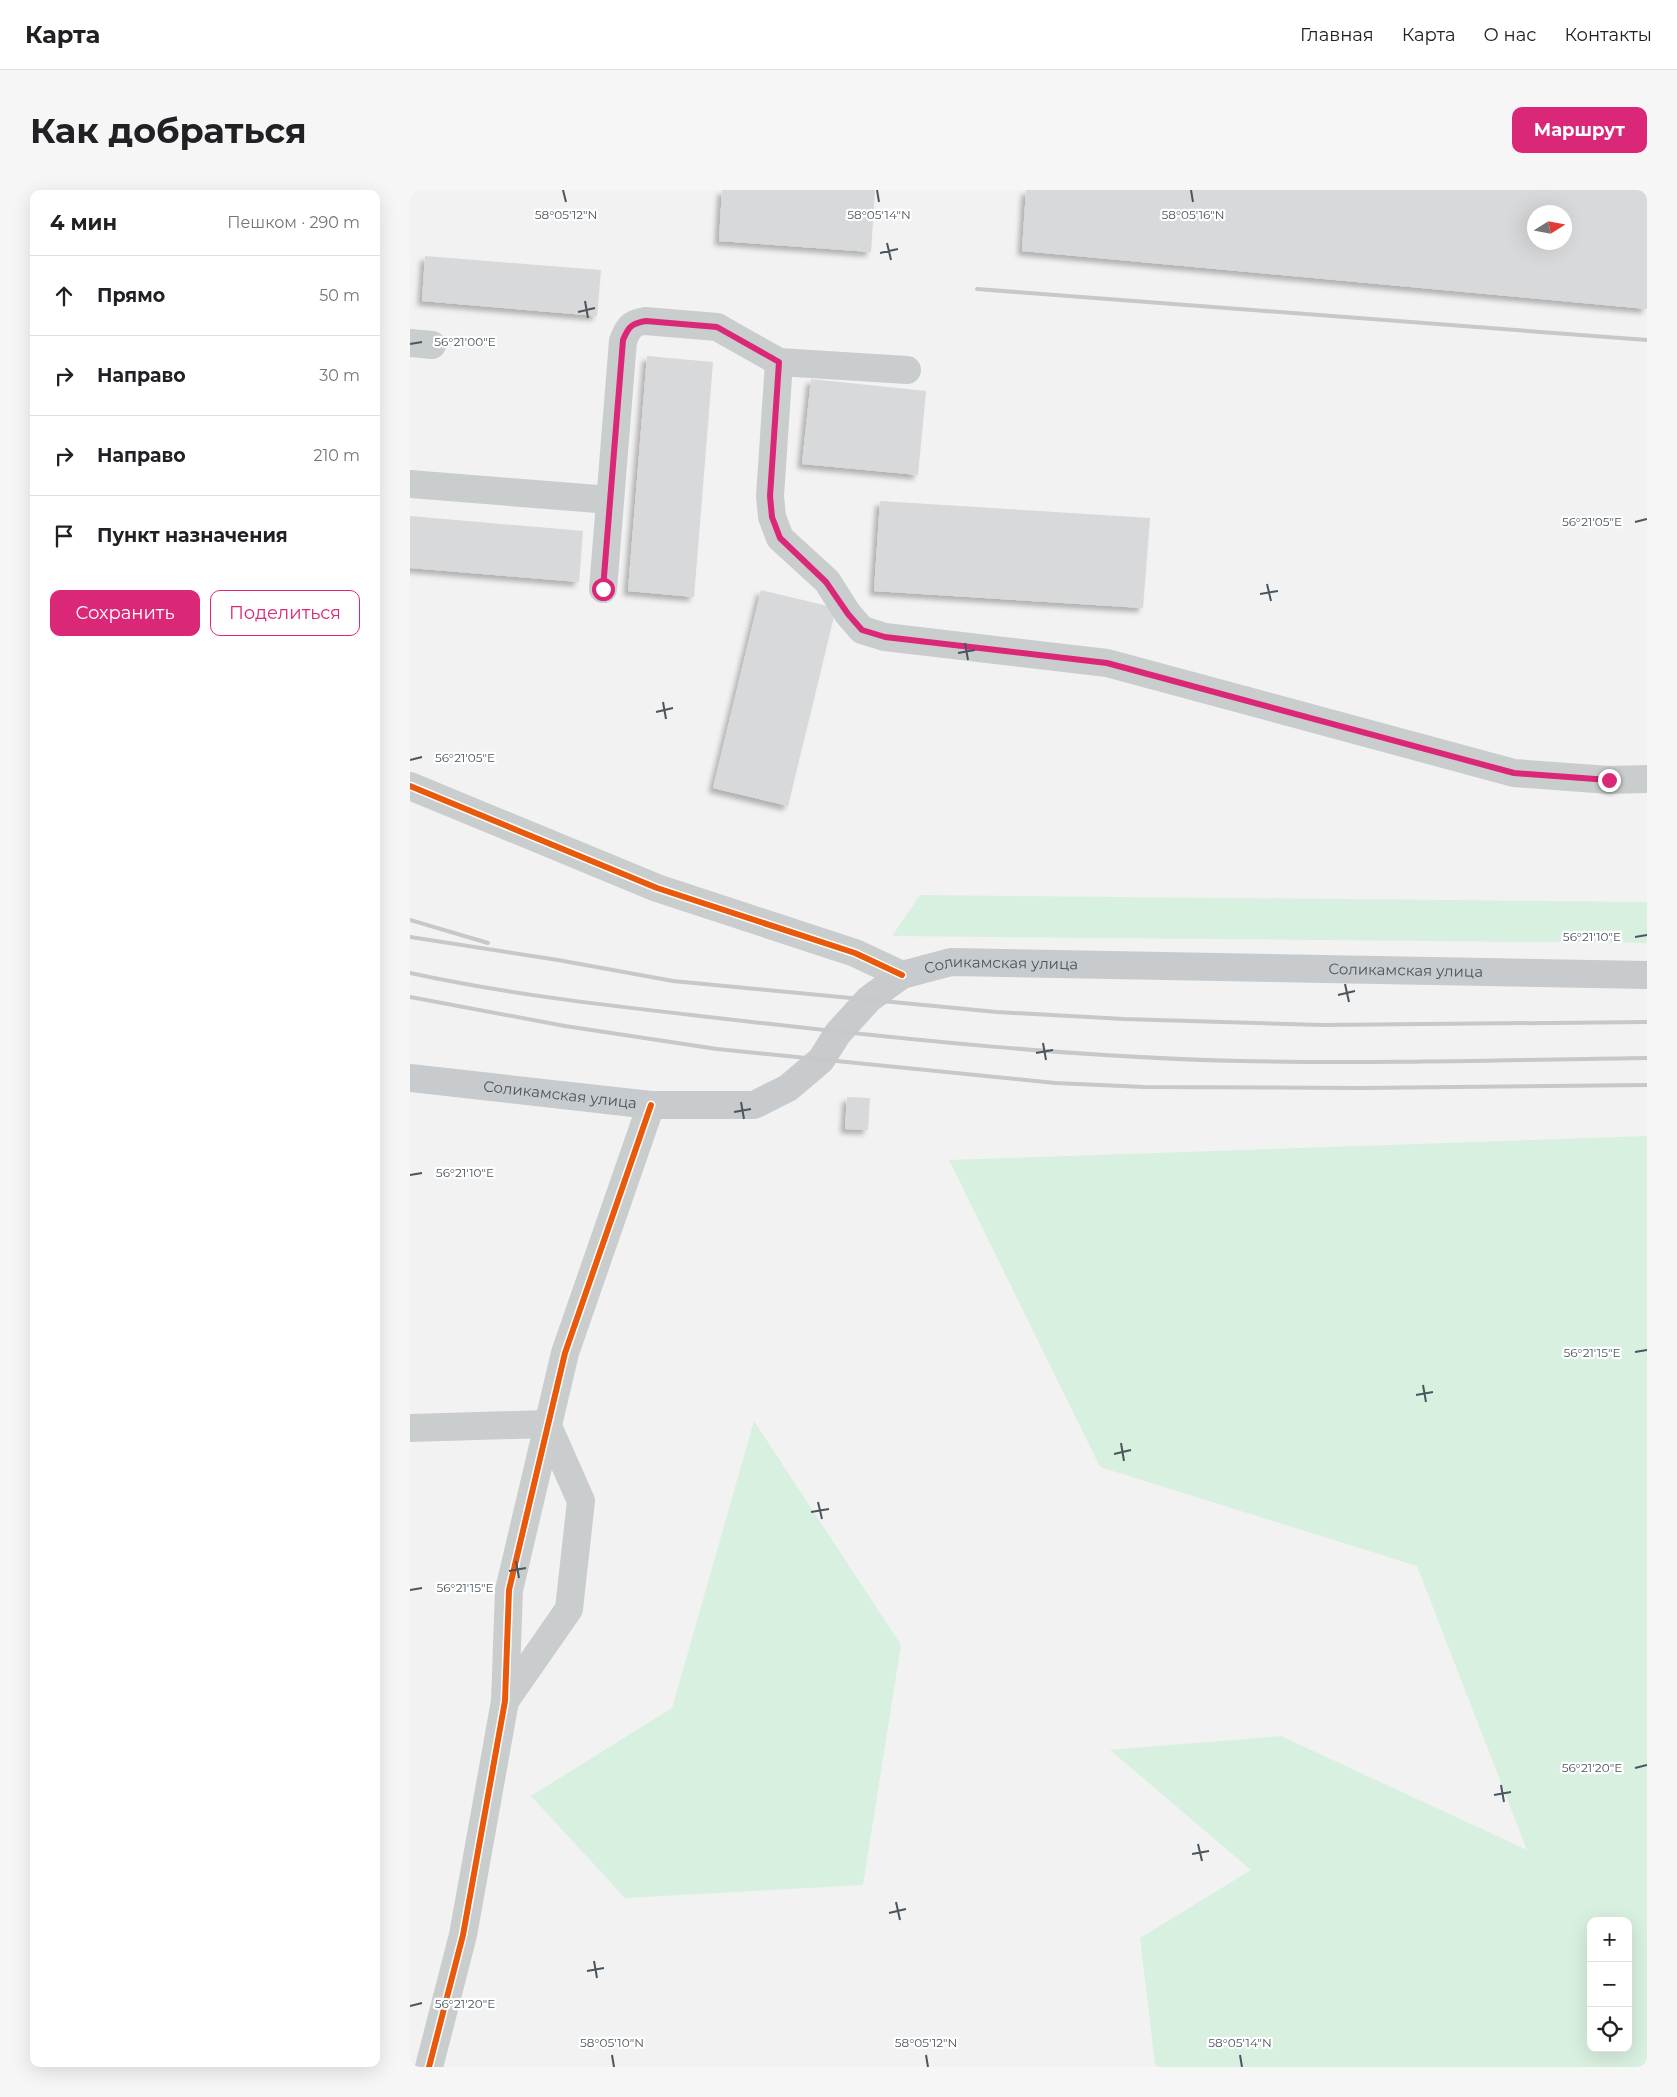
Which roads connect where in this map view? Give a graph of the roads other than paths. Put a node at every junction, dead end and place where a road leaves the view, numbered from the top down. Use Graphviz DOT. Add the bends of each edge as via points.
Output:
graph roads {
  1 [pos="779,362"];
  2 [pos="908,370"];
  3 [pos="410,484"];
  4 [pos="610,500"];
  5 [pos="603,589"];
  6 [pos="1647,779"];
  7 [pos="410,786"];
  8 [pos="902,974"];
  9 [pos="1647,975"];
  10 [pos="410,1078"];
  11 [pos="652,1104"];
  12 [pos="547,1424"];
  13 [pos="410,1428"];
  14 [pos="505,1701"];
  15 [pos="429,2067"];
  1 -- 2 [label="street"];
  1 -- 4 [label="street" via="717,327 646,321 636,322 628,328 623,340"];
  1 -- 6 [label="street" via="770,496 772,517 780,538 826,582 862,630 885,637 1107,663 1514,773 1609,780"];
  3 -- 4 [label="street"];
  4 -- 5 [label="street"];
  7 -- 8 [label="street" via="657,888 855,953"];
  8 -- 9 [label="main road, Соликамская улица" via="951,962"];
  8 -- 11 [label="main road, Соликамская улица" via="869,999 838,1033 821,1060 788,1088 754,1105"];
  10 -- 11 [label="main road, Соликамская улица"];
  11 -- 12 [label="street" via="565,1353"];
  12 -- 13 [label="street"];
  12 -- 14 [label="street" via="509,1590"];
  12 -- 14 [label="street" via="581,1501 569,1609"];
  14 -- 15 [label="street" via="463,1935"];
}
